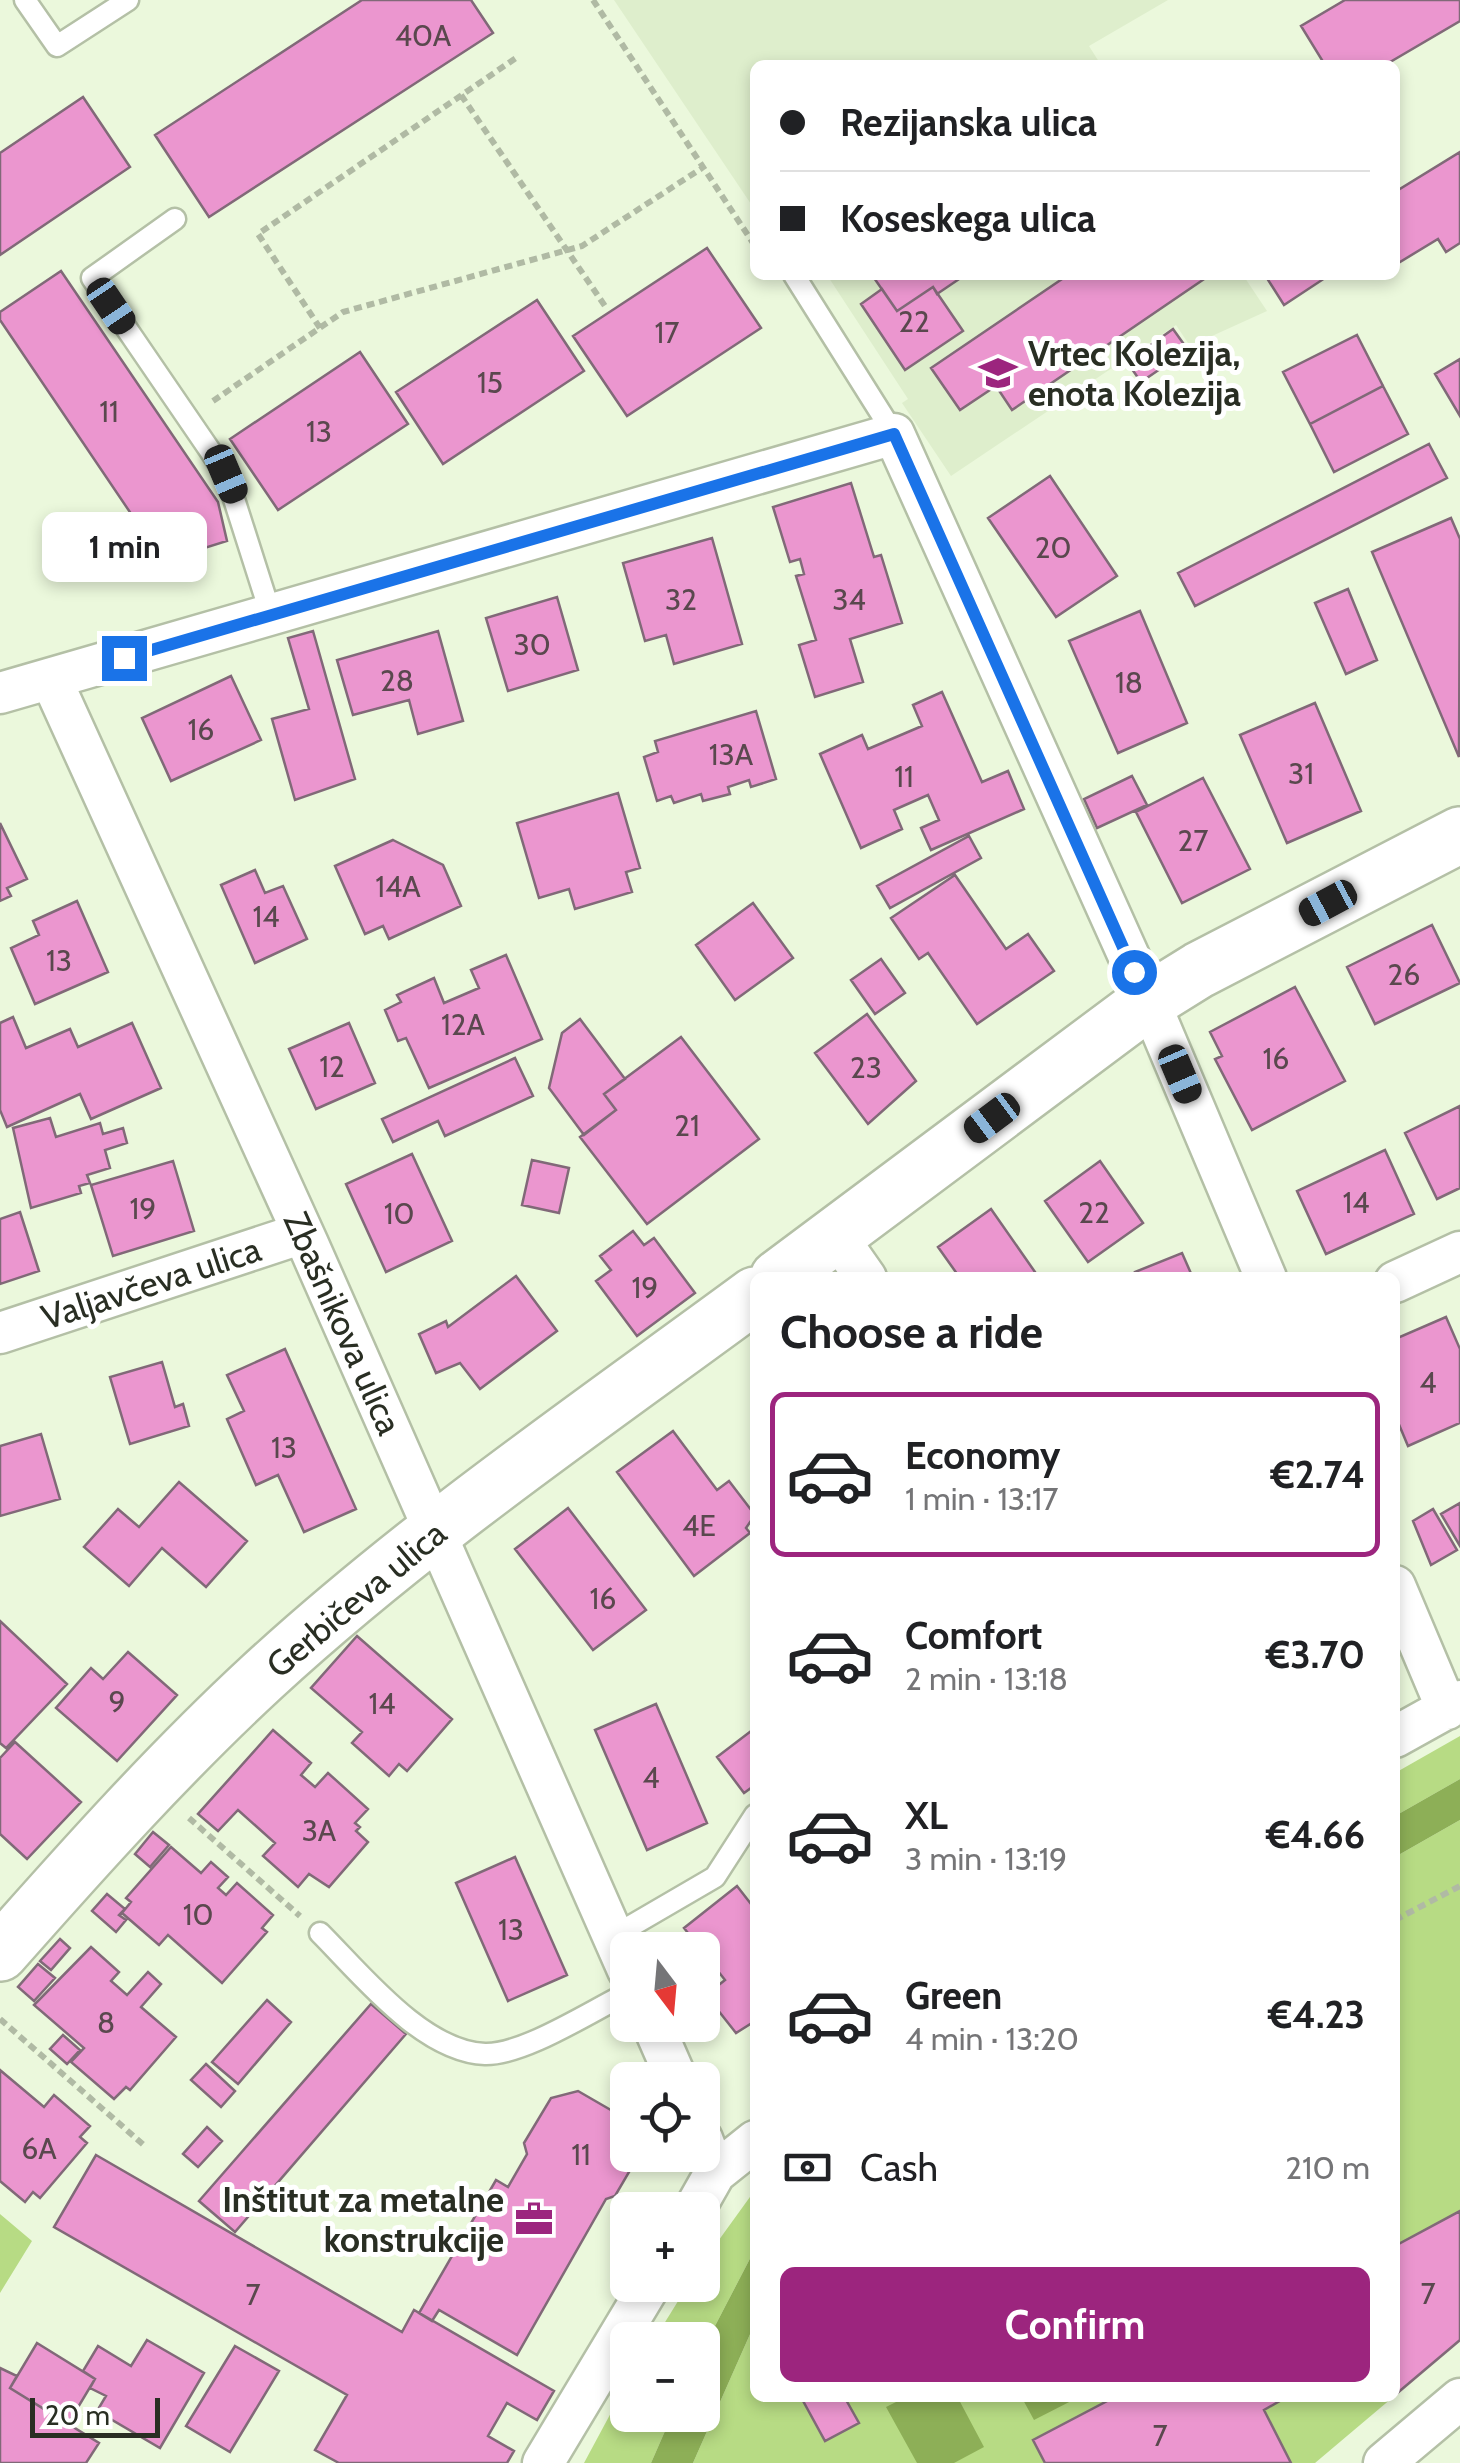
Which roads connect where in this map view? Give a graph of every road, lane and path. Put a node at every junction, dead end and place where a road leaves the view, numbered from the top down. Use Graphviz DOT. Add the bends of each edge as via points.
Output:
graph roads {
  1 [pos="25,0"];
  2 [pos="128,0"];
  3 [pos="593,0"];
  4 [pos="516,58"];
  5 [pos="461,95"];
  6 [pos="702,168"];
  7 [pos="174,219"];
  8 [pos="750,239"];
  9 [pos="568,250"];
  10 [pos="797,280"];
  11 [pos="607,309"];
  12 [pos="320,328"];
  13 [pos="188,418"];
  14 [pos="894,434"];
  15 [pos="271,615"];
  16 [pos="50,679"];
  17 [pos="0,693"];
  18 [pos="1460,835"];
  19 [pos="1149,1001"];
  20 [pos="303,1233"];
  21 [pos="1460,1252"];
  22 [pos="851,1256"];
  23 [pos="798,1272"];
  24 [pos="1263,1272"];
  25 [pos="1400,1280"];
  26 [pos="750,1299"];
  27 [pos="0,1333"];
  28 [pos="436,1531"];
  29 [pos="1400,1596"];
  30 [pos="1453,1705"];
  31 [pos="1400,1734"];
  32 [pos="152,1786"];
  33 [pos="750,1823"];
  34 [pos="1460,1886"];
  35 [pos="1400,1917"];
  36 [pos="610,1932"];
  37 [pos="647,1932"];
  38 [pos="320,1933"];
  39 [pos="0,1952"];
  40 [pos="610,2003"];
  41 [pos="0,2018"];
  42 [pos="750,2143"];
  43 [pos="146,2147"];
  44 [pos="720,2152"];
  45 [pos="640,2302"];
  46 [pos="1460,2399"];
  47 [pos="543,2463"];
  48 [pos="1384,2463"];
  1 -- 2 [label="lane" via="57,46"];
  3 -- 6 [label="path"];
  4 -- 5 [label="path"];
  5 -- 9 [label="path"];
  5 -- 12 [label="path" via="258,234"];
  6 -- 8 [label="path"];
  6 -- 9 [label="path"];
  7 -- 13 [label="lane" via="92,278"];
  9 -- 11 [label="path"];
  9 -- 12 [label="path" via="343,312"];
  10 -- 14 [label="lane"];
  12 -- 13 [label="path"];
  13 -- 15 [label="lane" via="226,474"];
  14 -- 15 [label="street"];
  14 -- 19 [label="street"];
  15 -- 16 [label="street"];
  16 -- 17 [label="street"];
  16 -- 20 [label="street, Zbašnikova ulica"];
  18 -- 19 [label="street"];
  19 -- 22 [label="street"];
  19 -- 24 [label="street"];
  20 -- 27 [label="street, Valjavčeva ulica"];
  20 -- 28 [label="street, Zbašnikova ulica"];
  21 -- 25 [label="street"];
  22 -- 23 [label="street"];
  26 -- 28 [label="street, Gerbičeva ulica"];
  28 -- 32 [label="street, Gerbičeva ulica" via="262,1676"];
  28 -- 36 [label="street, Zbašnikova ulica"];
  29 -- 30 [label="street"];
  30 -- 31 [label="street"];
  32 -- 38 [label="path"];
  32 -- 39 [label="street, Gerbičeva ulica"];
  33 -- 37 [label="lane" via="715,1877"];
  34 -- 35 [label="path"];
  38 -- 40 [label="lane" via="426,2034 459,2049 487,2054 519,2047"];
  41 -- 43 [label="path"];
  42 -- 44 [label="street"];
  45 -- 47 [label="street"];
  46 -- 48 [label="street"];
}
